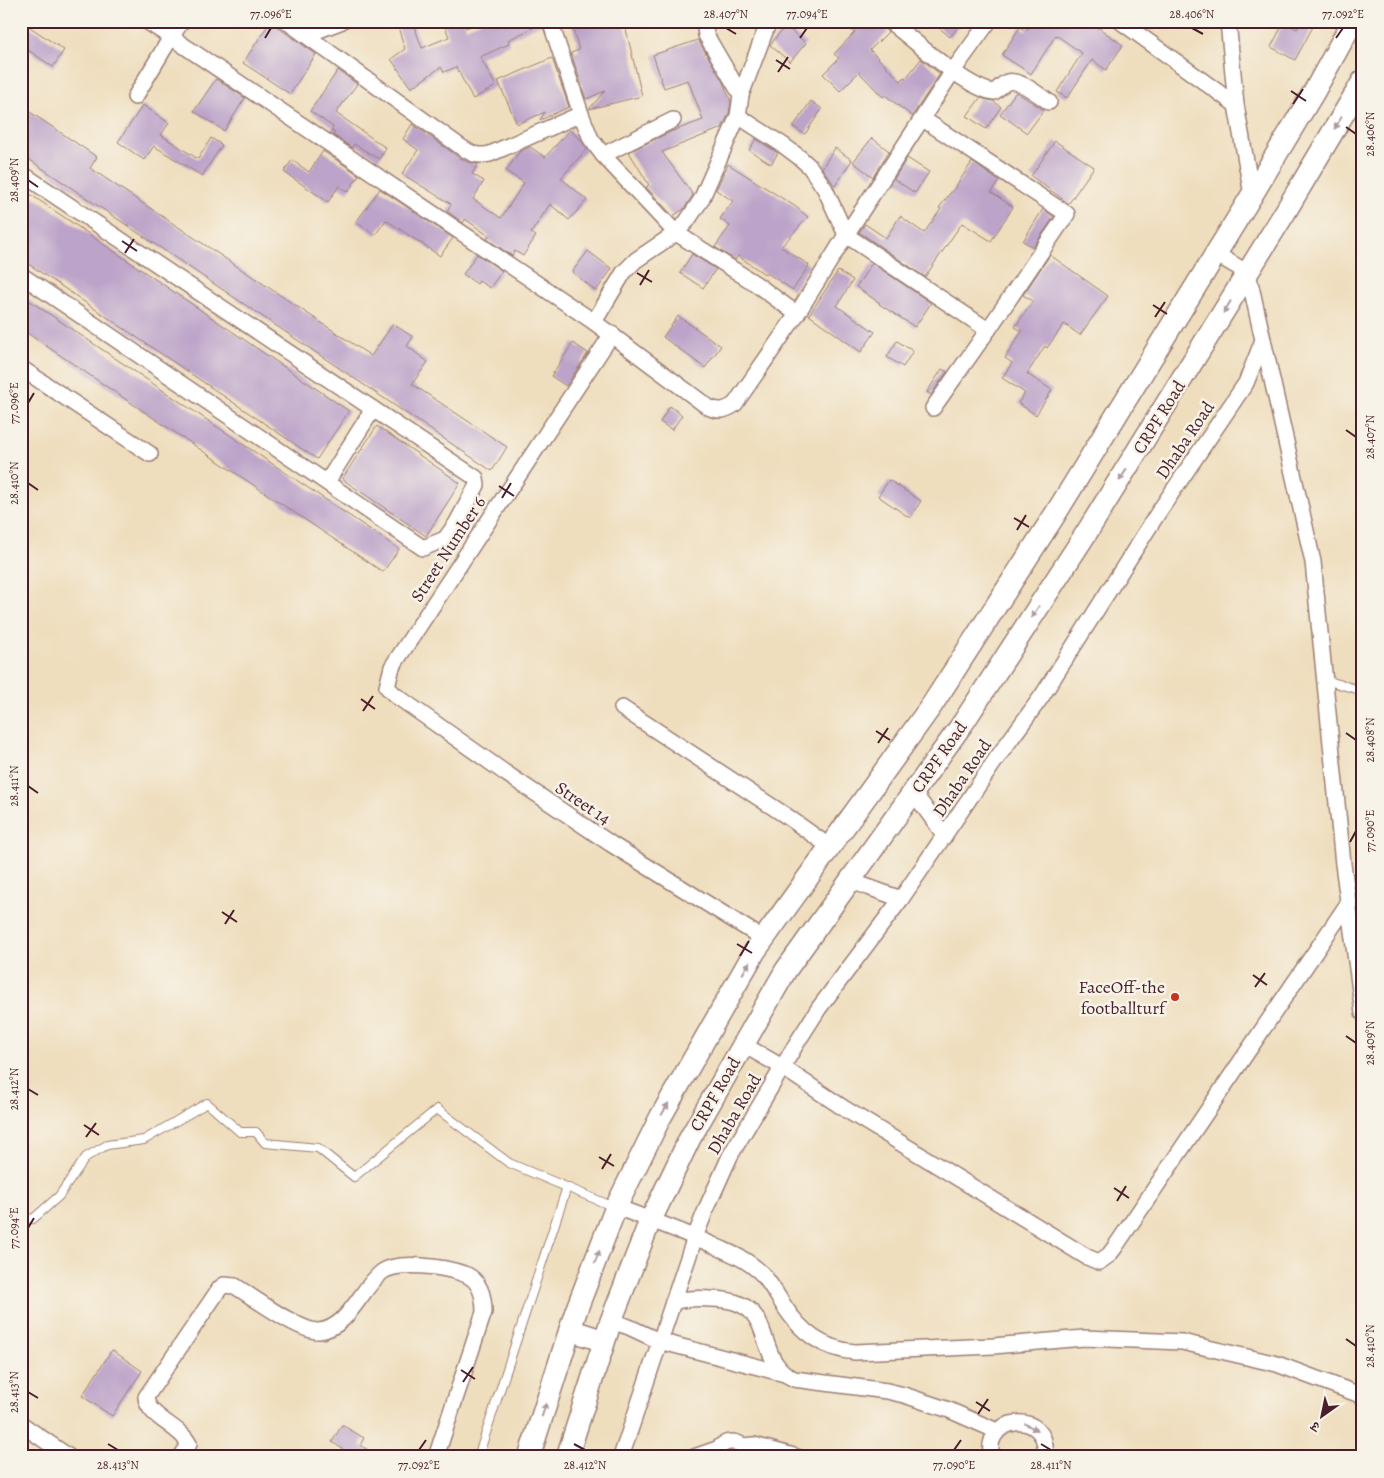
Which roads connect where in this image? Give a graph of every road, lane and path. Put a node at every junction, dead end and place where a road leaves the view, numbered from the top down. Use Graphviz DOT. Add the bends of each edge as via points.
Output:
graph roads {
  1 [pos="146,21"];
  2 [pos="182,21"];
  3 [pos="286,21"];
  4 [pos="342,21"];
  5 [pos="550,21"];
  6 [pos="710,21"];
  7 [pos="769,21"];
  8 [pos="889,21"];
  9 [pos="989,21"];
  10 [pos="1120,21"];
  11 [pos="1228,21"];
  12 [pos="1353,21"];
  13 [pos="306,35"];
  14 [pos="171,36"];
  15 [pos="953,71"];
  16 [pos="1363,81"];
  17 [pos="741,95"];
  18 [pos="135,97"];
  19 [pos="1049,102"];
  20 [pos="1236,106"];
  21 [pos="581,114"];
  22 [pos="738,116"];
  23 [pos="923,119"];
  24 [pos="673,120"];
  25 [pos="604,155"];
  26 [pos="21,172"];
  27 [pos="1252,195"];
  28 [pos="676,233"];
  29 [pos="846,235"];
  30 [pos="1216,254"];
  31 [pos="1248,273"];
  32 [pos="21,276"];
  33 [pos="797,314"];
  34 [pos="594,322"];
  35 [pos="988,330"];
  36 [pos="612,334"];
  37 [pos="1263,340"];
  38 [pos="21,368"];
  39 [pos="933,408"];
  40 [pos="373,409"];
  41 [pos="150,454"];
  42 [pos="326,482"];
  43 [pos="1325,680"];
  44 [pos="387,687"];
  45 [pos="1363,691"];
  46 [pos="622,708"];
  47 [pos="914,793"];
  48 [pos="945,836"];
  49 [pos="830,847"];
  50 [pos="851,881"];
  51 [pos="902,899"];
  52 [pos="1349,902"];
  53 [pos="764,939"];
  54 [pos="1363,1013"];
  55 [pos="744,1045"];
  56 [pos="782,1068"];
  57 [pos="567,1187"];
  58 [pos="616,1207"];
  59 [pos="21,1217"];
  60 [pos="651,1219"];
  61 [pos="695,1237"];
  62 [pos="673,1302"];
  63 [pos="570,1330"];
  64 [pos="607,1331"];
  65 [pos="659,1342"];
  66 [pos="785,1374"];
  67 [pos="1363,1396"];
  68 [pos="21,1424"];
  69 [pos="997,1431"];
  70 [pos="746,1451"];
  71 [pos="716,1453"];
  72 [pos="69,1457"];
  73 [pos="181,1457"];
  74 [pos="436,1457"];
  75 [pos="478,1457"];
  76 [pos="529,1457"];
  77 [pos="567,1457"];
  78 [pos="621,1457"];
  79 [pos="694,1457"];
  80 [pos="797,1457"];
  81 [pos="992,1457"];
  82 [pos="1045,1457"];
  1 -- 14 [label="street"];
  2 -- 14 [label="street"];
  3 -- 13 [label="street"];
  4 -- 13 [label="street"];
  5 -- 21 [label="street"];
  6 -- 17 [label="street" via="705,28 706,35"];
  7 -- 17 [label="street"];
  8 -- 15 [label="street"];
  9 -- 15 [label="street"];
  10 -- 20 [label="street"];
  11 -- 20 [label="street"];
  12 -- 27 [label="street"];
  13 -- 21 [label="street" via="474,155 490,154"];
  14 -- 18 [label="street"];
  14 -- 34 [label="street"];
  15 -- 19 [label="street" via="987,91 994,92 1008,82 1016,82"];
  15 -- 23 [label="street"];
  16 -- 31 [label="street, CRPF Road, one-way"];
  17 -- 22 [label="street"];
  20 -- 27 [label="street"];
  21 -- 25 [label="street" via="591,139"];
  22 -- 28 [label="street" via="701,200"];
  22 -- 29 [label="street" via="810,167 825,189"];
  23 -- 29 [label="street"];
  23 -- 35 [label="street" via="1067,214"];
  24 -- 25 [label="street"];
  25 -- 28 [label="street"];
  26 -- 40 [label="street"];
  27 -- 30 [label="street"];
  28 -- 33 [label="street"];
  28 -- 34 [label="street" via="624,272"];
  29 -- 33 [label="street"];
  29 -- 35 [label="street"];
  30 -- 31 [label="street"];
  30 -- 49 [label="street" via="1056,513 937,697"];
  31 -- 37 [label="street"];
  31 -- 47 [label="street, CRPF Road, one-way" via="1087,532"];
  32 -- 42 [label="street"];
  33 -- 36 [label="street" via="734,404 718,411"];
  34 -- 36 [label="street"];
  35 -- 39 [label="street"];
  36 -- 44 [label="street, Street Number 6" via="392,667"];
  37 -- 43 [label="street" via="1313,562"];
  37 -- 48 [label="street, Dhaba Road" via="1246,383 1158,513 1042,696"];
  38 -- 41 [label="street"];
  40 -- 42 [label="street"];
  40 -- 42 [label="street" via="476,478 477,485 456,524 445,539 423,548"];
  43 -- 45 [label="lane"];
  43 -- 52 [label="street"];
  44 -- 53 [label="street, Street 14" via="594,833"];
  46 -- 49 [label="street"];
  47 -- 48 [label="street"];
  47 -- 50 [label="street, CRPF Road"];
  48 -- 51 [label="street, Dhaba Road"];
  49 -- 53 [label="street"];
  50 -- 51 [label="street"];
  50 -- 55 [label="street, CRPF Road" via="786,970"];
  51 -- 56 [label="street, Dhaba Road" via="819,1008"];
  52 -- 54 [label="street"];
  52 -- 56 [label="street" via="1115,1247 1099,1262"];
  58 -- 53 [label="street, one-way" via="660,1118"];
  55 -- 56 [label="street"];
  55 -- 60 [label="street, CRPF Road" via="690,1138"];
  56 -- 61 [label="street, Dhaba Road" via="730,1156"];
  57 -- 58 [label="lane"];
  57 -- 59 [label="lane" via="509,1163 437,1109 354,1177 318,1148 265,1143 256,1132 240,1132 207,1102 144,1140 107,1145 86,1157 60,1196 33,1219"];
  57 -- 75 [label="lane"];
  58 -- 60 [label="street"];
  63 -- 58 [label="street, one-way"];
  60 -- 61 [label="street"];
  60 -- 64 [label="street, CRPF Road"];
  61 -- 62 [label="street, Dhaba Road"];
  61 -- 67 [label="street" via="744,1260 767,1280 803,1330 819,1342 841,1351 993,1346 1084,1338 1182,1342 1277,1364"];
  62 -- 65 [label="street, Dhaba Road"];
  62 -- 66 [label="street" via="686,1298 722,1299 746,1306 762,1328 778,1368"];
  63 -- 64 [label="street"];
  76 -- 63 [label="street, one-way"];
  64 -- 65 [label="street" via="630,1327"];
  64 -- 77 [label="street, CRPF Road"];
  65 -- 66 [label="street"];
  65 -- 78 [label="street, Dhaba Road"];
  66 -- 69 [label="street" via="904,1395"];
  68 -- 72 [label="street"];
  69 -- 81 [label="street" via="992,1441"];
  69 -- 82 [label="street, one-way" via="1016,1422 1027,1423 1043,1437"];
  70 -- 71 [label="street" via="732,1442 721,1445"];
  70 -- 80 [label="street" via="754,1445"];
  71 -- 79 [label="street"];
  73 -- 74 [label="street" via="189,1444 185,1437 148,1407 146,1397 220,1288 235,1286 302,1327 318,1331 340,1323 382,1272 398,1266 468,1275 480,1287 484,1302 484,1312"];
}
